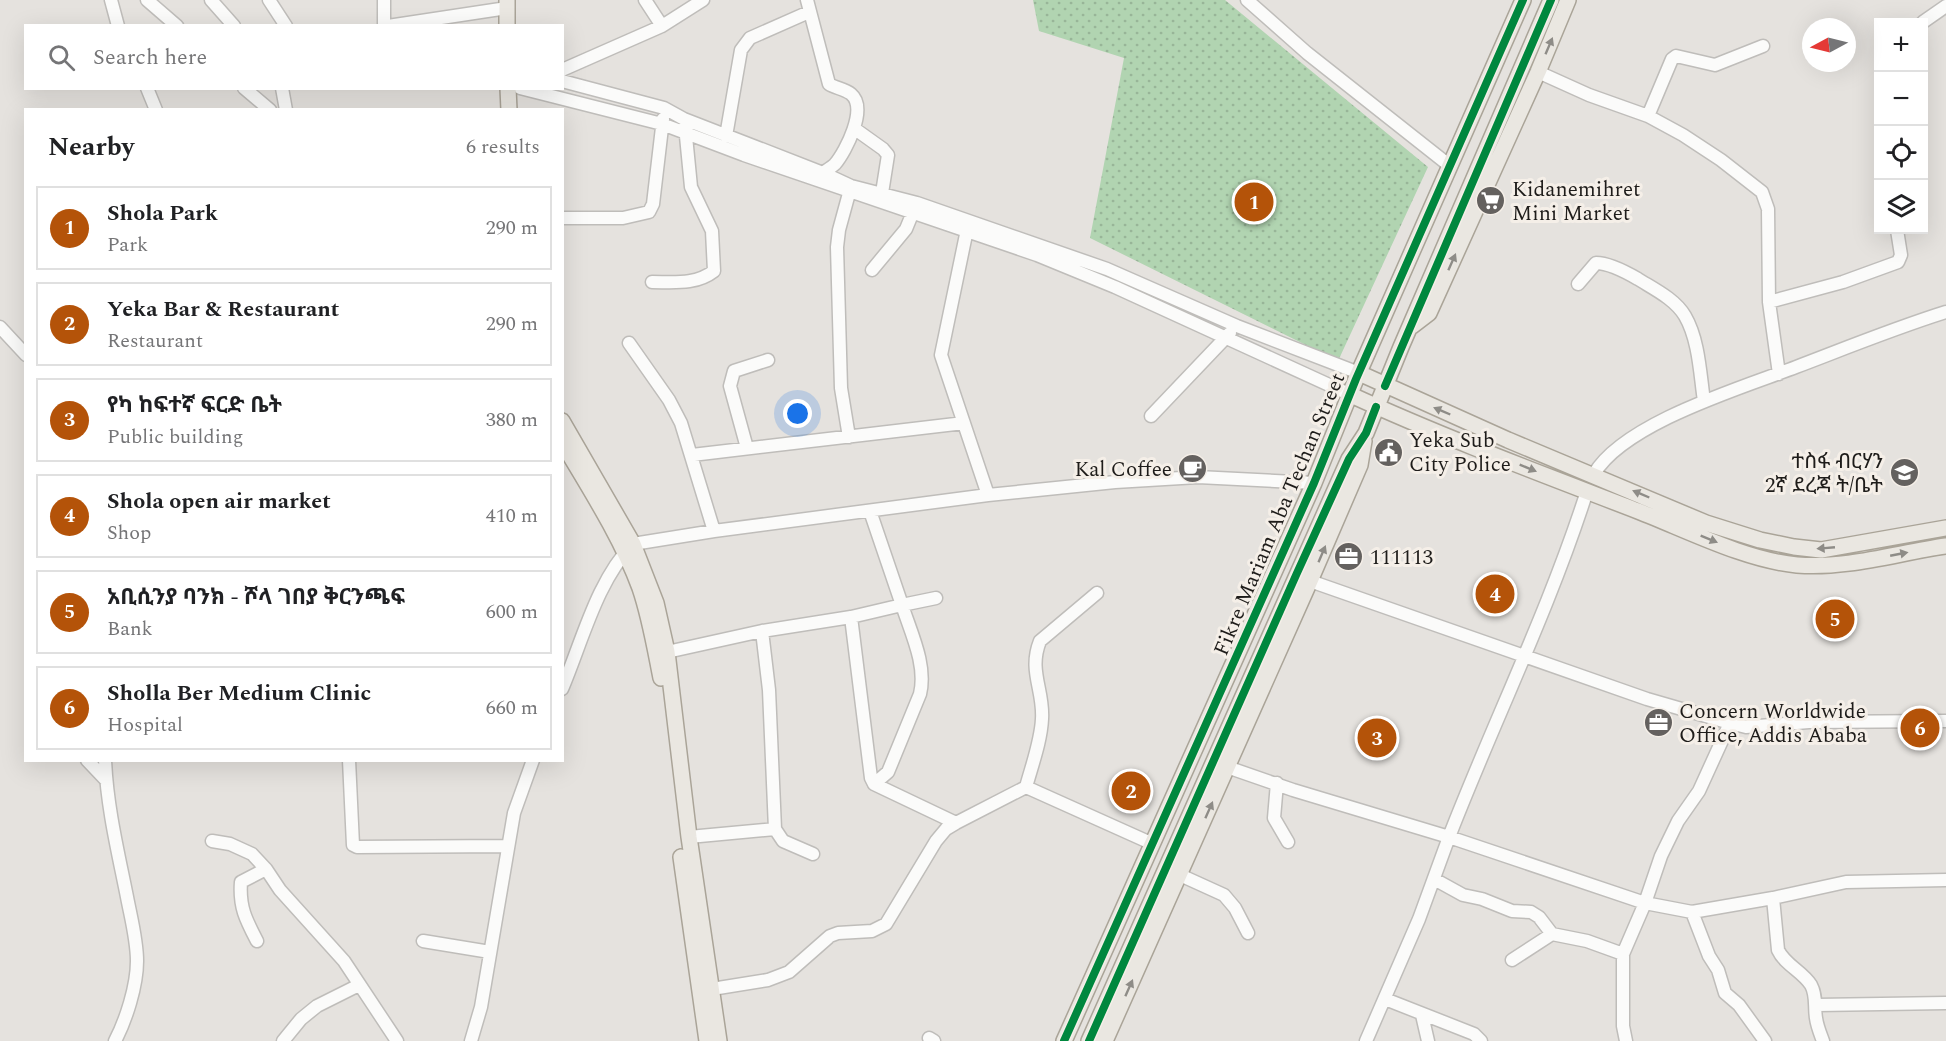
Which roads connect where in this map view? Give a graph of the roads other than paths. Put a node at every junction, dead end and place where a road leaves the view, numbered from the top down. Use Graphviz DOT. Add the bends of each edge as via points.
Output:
graph roads {
  1 [pos="111,0"];
  2 [pos="147,0"];
  3 [pos="211,0"];
  4 [pos="269,0"];
  5 [pos="384,0"];
  6 [pos="645,0"];
  7 [pos="703,0"];
  8 [pos="1247,0"];
  9 [pos="1523,0"];
  10 [pos="1551,0"];
  11 [pos="1568,0"];
  12 [pos="510,3"];
  13 [pos="808,6"];
  14 [pos="1946,6"];
  15 [pos="1928,19"];
  16 [pos="117,24"];
  17 [pos="175,24"];
  18 [pos="232,24"];
  19 [pos="285,24"];
  20 [pos="386,24"];
  21 [pos="397,24"];
  22 [pos="507,24"];
  23 [pos="517,24"];
  24 [pos="662,26"];
  25 [pos="1762,46"];
  26 [pos="564,69"];
  27 [pos="1538,72"];
  28 [pos="564,82"];
  29 [pos="148,90"];
  30 [pos="246,90"];
  31 [pos="282,90"];
  32 [pos="508,90"];
  33 [pos="519,90"];
  34 [pos="527,90"];
  35 [pos="155,108"];
  36 [pos="268,108"];
  37 [pos="286,108"];
  38 [pos="509,108"];
  39 [pos="518,108"];
  40 [pos="664,108"];
  41 [pos="1648,116"];
  42 [pos="684,119"];
  43 [pos="662,124"];
  44 [pos="855,129"];
  45 [pos="686,133"];
  46 [pos="726,136"];
  47 [pos="1450,166"];
  48 [pos="824,173"];
  49 [pos="850,189"];
  50 [pos="882,193"];
  51 [pos="915,208"];
  52 [pos="564,218"];
  53 [pos="967,226"];
  54 [pos="1897,234"];
  55 [pos="872,270"];
  56 [pos="652,282"];
  57 [pos="1578,284"];
  58 [pos="1769,302"];
  59 [pos="1946,312"];
  60 [pos="1237,326"];
  61 [pos="0,327"];
  62 [pos="1410,327"];
  63 [pos="1226,337"];
  64 [pos="629,343"];
  65 [pos="24,353"];
  66 [pos="768,360"];
  67 [pos="1359,374"];
  68 [pos="1779,374"];
  69 [pos="1385,386"];
  70 [pos="1351,395"];
  71 [pos="1704,401"];
  72 [pos="1376,407"];
  73 [pos="1151,416"];
  74 [pos="964,423"];
  75 [pos="564,425"];
  76 [pos="1366,433"];
  77 [pos="849,437"];
  78 [pos="747,448"];
  79 [pos="692,455"];
  80 [pos="568,462"];
  81 [pos="1594,474"];
  82 [pos="1314,483"];
  83 [pos="1587,491"];
  84 [pos="988,495"];
  85 [pos="870,511"];
  86 [pos="1939,530"];
  87 [pos="714,531"];
  88 [pos="1940,547"];
  89 [pos="629,548"];
  90 [pos="1310,581"];
  91 [pos="1097,593"];
  92 [pos="936,598"];
  93 [pos="902,605"];
  94 [pos="851,617"];
  95 [pos="762,631"];
  96 [pos="667,652"];
  97 [pos="1526,655"];
  98 [pos="564,684"];
  99 [pos="1946,720"];
  100 [pos="1730,723"];
  101 [pos="1196,748"];
  102 [pos="1215,756"];
  103 [pos="89,762"];
  104 [pos="105,762"];
  105 [pos="350,762"];
  106 [pos="532,762"];
  107 [pos="1227,767"];
  108 [pos="106,780"];
  109 [pos="1278,783"];
  110 [pos="874,784"];
  111 [pos="1026,787"];
  112 [pos="956,823"];
  113 [pos="775,829"];
  114 [pos="688,837"];
  115 [pos="1449,837"];
  116 [pos="212,842"];
  117 [pos="1288,842"];
  118 [pos="1153,844"];
  119 [pos="507,846"];
  120 [pos="813,854"];
  121 [pos="266,869"];
  122 [pos="1180,875"];
  123 [pos="1434,879"];
  124 [pos="1946,880"];
  125 [pos="1773,898"];
  126 [pos="1645,903"];
  127 [pos="693,904"];
  128 [pos="1692,912"];
  129 [pos="1248,933"];
  130 [pos="1552,934"];
  131 [pos="257,941"];
  132 [pos="423,941"];
  133 [pos="490,952"];
  134 [pos="1623,954"];
  135 [pos="1512,960"];
  136 [pos="359,985"];
  137 [pos="712,989"];
  138 [pos="1384,999"];
  139 [pos="1946,1003"];
  140 [pos="1817,1005"];
  141 [pos="1422,1015"];
  142 [pos="115,1041"];
  143 [pos="283,1041"];
  144 [pos="397,1041"];
  145 [pos="471,1041"];
  146 [pos="707,1041"];
  147 [pos="719,1041"];
  148 [pos="1064,1041"];
  149 [pos="1089,1041"];
  150 [pos="1105,1041"];
  151 [pos="1366,1041"];
  152 [pos="1428,1041"];
  153 [pos="1481,1041"];
  154 [pos="1626,1041"];
  155 [pos="1765,1041"];
  156 [pos="1823,1041"];
  1 -- 16 [label="street"];
  2 -- 17 [label="street"];
  3 -- 18 [label="street"];
  4 -- 19 [label="street"];
  5 -- 20 [label="street"];
  6 -- 24 [label="street"];
  7 -- 24 [label="street"];
  8 -- 47 [label="street" via="1307,53"];
  9 -- 47 [label="main road, Fikre Mariam Aba Techan Street"];
  10 -- 62 [label="main road, Fikre Mariam Aba Techan Street"];
  27 -- 11 [label="main road, one-way"];
  12 -- 21 [label="street"];
  12 -- 22 [label="main road"];
  12 -- 23 [label="main road"];
  13 -- 44 [label="street" via="829,84 855,98"];
  13 -- 46 [label="street" via="745,43"];
  14 -- 15 [label="street"];
  24 -- 26 [label="street"];
  25 -- 41 [label="street" via="1715,65 1676,56"];
  27 -- 41 [label="street"];
  62 -- 27 [label="main road, one-way" via="1429,313"];
  28 -- 40 [label="street"];
  29 -- 35 [label="street"];
  30 -- 36 [label="street"];
  31 -- 37 [label="street"];
  32 -- 38 [label="main road"];
  33 -- 39 [label="main road"];
  34 -- 43 [label="street"];
  40 -- 42 [label="street"];
  40 -- 43 [label="street"];
  41 -- 58 [label="street" via="1721,160 1762,192 1768,209"];
  42 -- 45 [label="street"];
  42 -- 46 [label="street"];
  43 -- 45 [label="street"];
  43 -- 52 [label="street" via="649,212 623,218"];
  44 -- 48 [label="street" via="835,163"];
  44 -- 50 [label="street" via="888,155"];
  45 -- 49 [label="street"];
  45 -- 56 [label="street" via="691,187 712,231 714,271 705,278 686,282"];
  46 -- 48 [label="street"];
  47 -- 67 [label="main road, Fikre Mariam Aba Techan Street"];
  48 -- 49 [label="street"];
  49 -- 50 [label="street"];
  49 -- 51 [label="street"];
  49 -- 77 [label="street" via="837,247 841,388"];
  50 -- 51 [label="street"];
  51 -- 53 [label="street"];
  51 -- 55 [label="street" via="906,229"];
  53 -- 60 [label="street" via="1107,269"];
  53 -- 63 [label="street"];
  53 -- 74 [label="street" via="942,355"];
  54 -- 58 [label="street" via="1898,262"];
  57 -- 71 [label="street" via="1596,263 1603,263 1633,276 1673,303 1690,329"];
  58 -- 68 [label="street"];
  59 -- 68 [label="street"];
  60 -- 63 [label="street"];
  60 -- 67 [label="street"];
  61 -- 65 [label="street"];
  62 -- 69 [label="main road, Fikre Mariam Aba Techan Street"];
  63 -- 70 [label="street"];
  63 -- 73 [label="street"];
  64 -- 79 [label="street" via="669,400"];
  66 -- 78 [label="street" via="734,371 731,376 730,386"];
  67 -- 69 [label="main road"];
  67 -- 70 [label="main road, Fikre Mariam Aba Techan Street"];
  68 -- 71 [label="street"];
  69 -- 72 [label="main road, Fikre Mariam Aba Techan Street"];
  81 -- 69 [label="main road, one-way"];
  70 -- 72 [label="main road"];
  70 -- 82 [label="main road, Fikre Mariam Aba Techan Street"];
  71 -- 81 [label="street" via="1616,449"];
  72 -- 76 [label="main road, Fikre Mariam Aba Techan Street"];
  72 -- 83 [label="main road, one-way"];
  74 -- 77 [label="street"];
  74 -- 84 [label="street"];
  75 -- 89 [label="main road"];
  90 -- 76 [label="main road, one-way" via="1360,465"];
  76 -- 102 [label="main road, Fikre Mariam Aba Techan Street" via="1349,459"];
  77 -- 78 [label="street"];
  78 -- 79 [label="street"];
  79 -- 87 [label="street"];
  80 -- 89 [label="main road"];
  86 -- 81 [label="main road, one-way" via="1821,550 1794,547 1706,523"];
  82 -- 84 [label="street" via="1198,477"];
  82 -- 101 [label="main road, Fikre Mariam Aba Techan Street"];
  83 -- 88 [label="main road, one-way" via="1739,551 1799,565 1878,558"];
  83 -- 97 [label="street"];
  84 -- 85 [label="street"];
  85 -- 87 [label="street"];
  85 -- 93 [label="street"];
  86 -- 88 [label="main road"];
  87 -- 89 [label="street"];
  89 -- 96 [label="main road" via="656,603"];
  89 -- 98 [label="street" via="602,589"];
  89 -- 127 [label="main road" via="662,681"];
  90 -- 97 [label="street"];
  90 -- 107 [label="main road"];
  91 -- 111 [label="street" via="1040,641 1035,652 1042,718"];
  92 -- 93 [label="street"];
  93 -- 94 [label="street"];
  93 -- 110 [label="street" via="923,682 888,771"];
  94 -- 95 [label="street"];
  94 -- 110 [label="street"];
  95 -- 96 [label="street"];
  95 -- 113 [label="street" via="770,701"];
  96 -- 114 [label="main road"];
  97 -- 100 [label="street" via="1647,699"];
  97 -- 115 [label="street"];
  99 -- 100 [label="street" via="1746,727"];
  100 -- 126 [label="street" via="1699,791 1661,856"];
  101 -- 102 [label="main road"];
  101 -- 118 [label="main road, Fikre Mariam Aba Techan Street"];
  102 -- 149 [label="main road, Fikre Mariam Aba Techan Street"];
  103 -- 108 [label="street"];
  104 -- 108 [label="street"];
  105 -- 119 [label="street" via="353,845"];
  106 -- 119 [label="street"];
  107 -- 109 [label="street"];
  122 -- 107 [label="main road, one-way"];
  108 -- 142 [label="street" via="137,962 123,1025"];
  109 -- 115 [label="street"];
  109 -- 117 [label="street" via="1274,818"];
  110 -- 112 [label="street"];
  111 -- 112 [label="street"];
  111 -- 118 [label="street"];
  112 -- 137 [label="street" via="936,841 886,924 872,931 830,936 789,972 768,980"];
  113 -- 114 [label="street"];
  113 -- 120 [label="street" via="783,841"];
  114 -- 127 [label="main road"];
  115 -- 123 [label="street"];
  115 -- 126 [label="street"];
  116 -- 121 [label="street" via="230,844 252,854"];
  118 -- 148 [label="main road, Fikre Mariam Aba Techan Street"];
  119 -- 133 [label="street"];
  121 -- 131 [label="street" via="241,882 244,916"];
  121 -- 136 [label="street" via="344,961"];
  122 -- 129 [label="street" via="1224,895 1236,908"];
  150 -- 122 [label="main road, one-way"];
  123 -- 130 [label="street" via="1463,895 1531,912"];
  123 -- 138 [label="street"];
  124 -- 125 [label="street" via="1846,882"];
  125 -- 128 [label="street"];
  125 -- 140 [label="street" via="1778,950 1812,986"];
  126 -- 128 [label="street"];
  126 -- 134 [label="street"];
  127 -- 137 [label="main road"];
  127 -- 146 [label="main road"];
  128 -- 155 [label="street" via="1725,993 1739,1005"];
  130 -- 134 [label="street"];
  130 -- 135 [label="street"];
  132 -- 133 [label="street"];
  133 -- 145 [label="street"];
  134 -- 154 [label="street"];
  136 -- 143 [label="street" via="317,1006"];
  136 -- 144 [label="street"];
  137 -- 147 [label="main road"];
  138 -- 141 [label="street"];
  138 -- 151 [label="street"];
  139 -- 140 [label="street"];
  140 -- 156 [label="street" via="1816,1022"];
  141 -- 152 [label="street"];
  141 -- 153 [label="street" via="1474,1034"];
}
